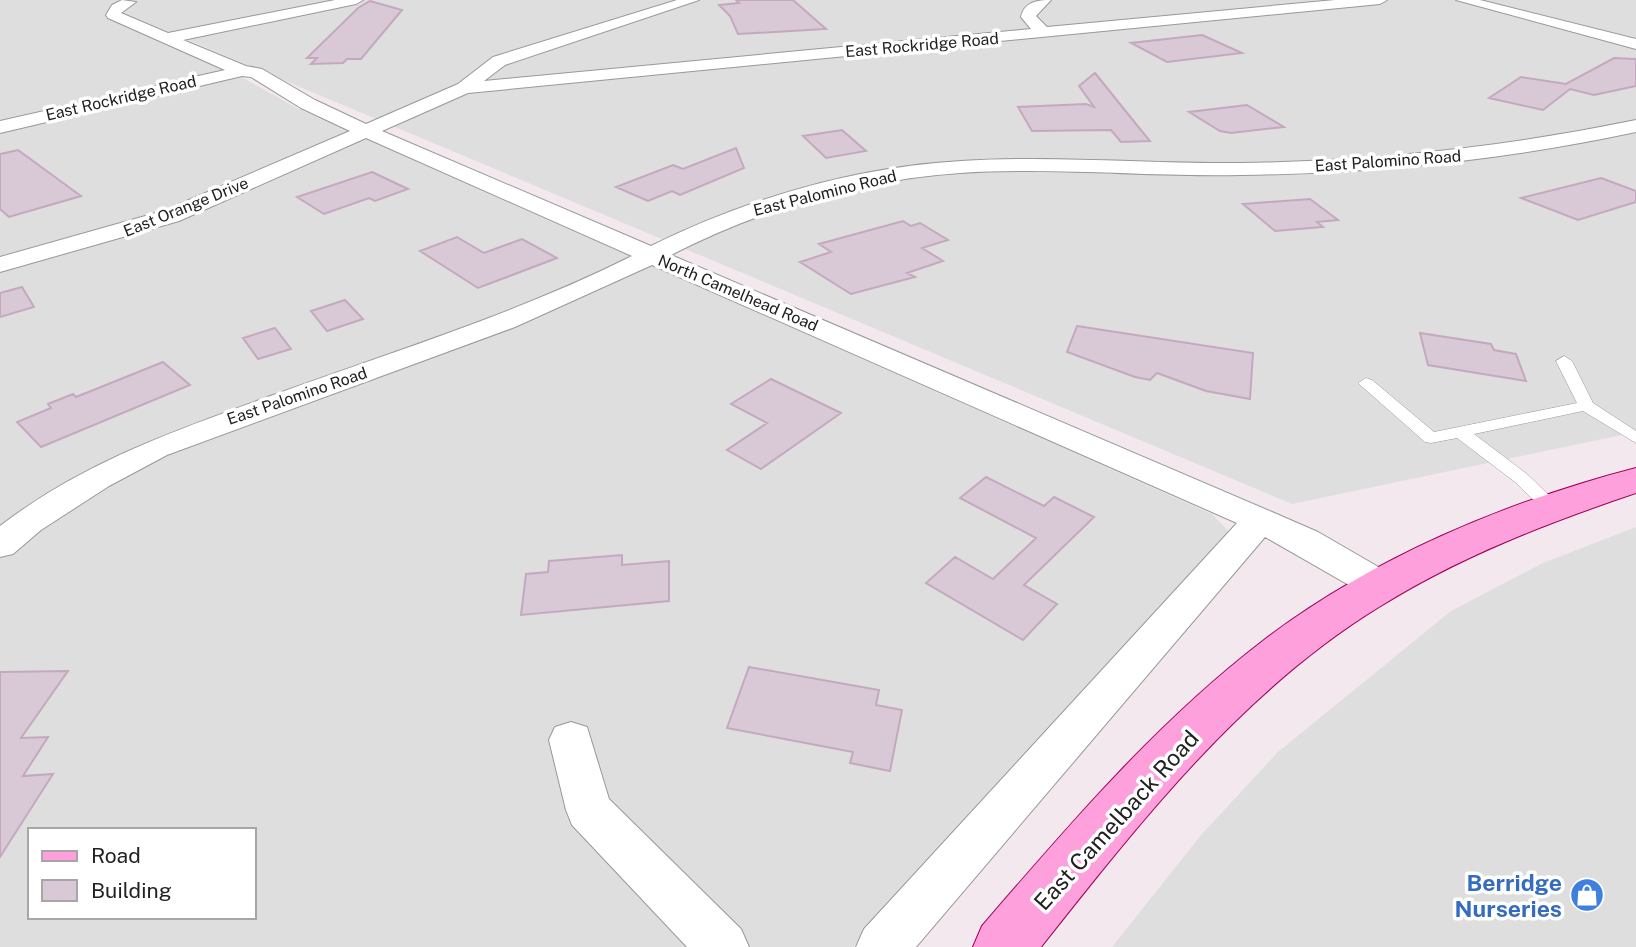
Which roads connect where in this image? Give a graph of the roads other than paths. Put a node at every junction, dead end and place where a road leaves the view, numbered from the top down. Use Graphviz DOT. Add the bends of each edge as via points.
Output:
graph roads {
  1 [pos="343,0"];
  2 [pos="356,0"];
  3 [pos="692,0"];
  4 [pos="1044,0"];
  5 [pos="1380,0"];
  6 [pos="1463,0"];
  7 [pos="129,2"];
  8 [pos="220,26"];
  9 [pos="1044,33"];
  10 [pos="168,38"];
  11 [pos="1636,44"];
  12 [pos="242,71"];
  13 [pos="464,88"];
  14 [pos="1636,126"];
  15 [pos="0,127"];
  16 [pos="365,131"];
  17 [pos="649,255"];
  18 [pos="0,265"];
  19 [pos="1564,361"];
  20 [pos="1366,383"];
  21 [pos="1586,407"];
  22 [pos="1460,432"];
  23 [pos="1636,438"];
  24 [pos="1636,480"];
  25 [pos="1553,509"];
  26 [pos="1260,520"];
  27 [pos="0,545"];
  28 [pos="1381,586"];
  29 [pos="571,740"];
  30 [pos="723,947"];
  31 [pos="882,947"];
  32 [pos="1003,947"];
  1 -- 8 [label="street"];
  2 -- 8 [label="street"];
  3 -- 13 [label="street" via="499,61"];
  4 -- 9 [label="street" via="1028,17"];
  5 -- 9 [label="street, East Rockridge Road"];
  6 -- 11 [label="street"];
  7 -- 10 [label="street, North Camelhead Road" via="113,15"];
  8 -- 10 [label="street"];
  9 -- 13 [label="street, East Rockridge Road"];
  10 -- 12 [label="street, North Camelhead Road"];
  12 -- 15 [label="street, East Rockridge Road"];
  12 -- 16 [label="street, North Camelhead Road" via="256,73"];
  13 -- 16 [label="street, East Orange Drive"];
  14 -- 17 [label="street, East Palomino Road" via="1551,144 1420,161 1241,169 1021,164 899,174 760,207"];
  16 -- 17 [label="street, North Camelhead Road"];
  16 -- 18 [label="street, East Orange Drive" via="171,216"];
  17 -- 26 [label="street, North Camelhead Road"];
  17 -- 27 [label="street, East Palomino Road" via="505,321 156,448 29,522"];
  19 -- 21 [label="lane"];
  20 -- 22 [label="lane" via="1431,438"];
  21 -- 22 [label="lane"];
  21 -- 23 [label="lane"];
  22 -- 25 [label="lane"];
  24 -- 25 [label="main road, East Camelback Road"];
  25 -- 28 [label="main road, East Camelback Road" via="1481,536"];
  26 -- 28 [label="street, North Camelhead Road" via="1306,541"];
  26 -- 31 [label="street"];
  28 -- 32 [label="main road, East Camelback Road" via="1326,619 1252,678 1167,757"];
  29 -- 30 [label="street" via="589,810"];
}
